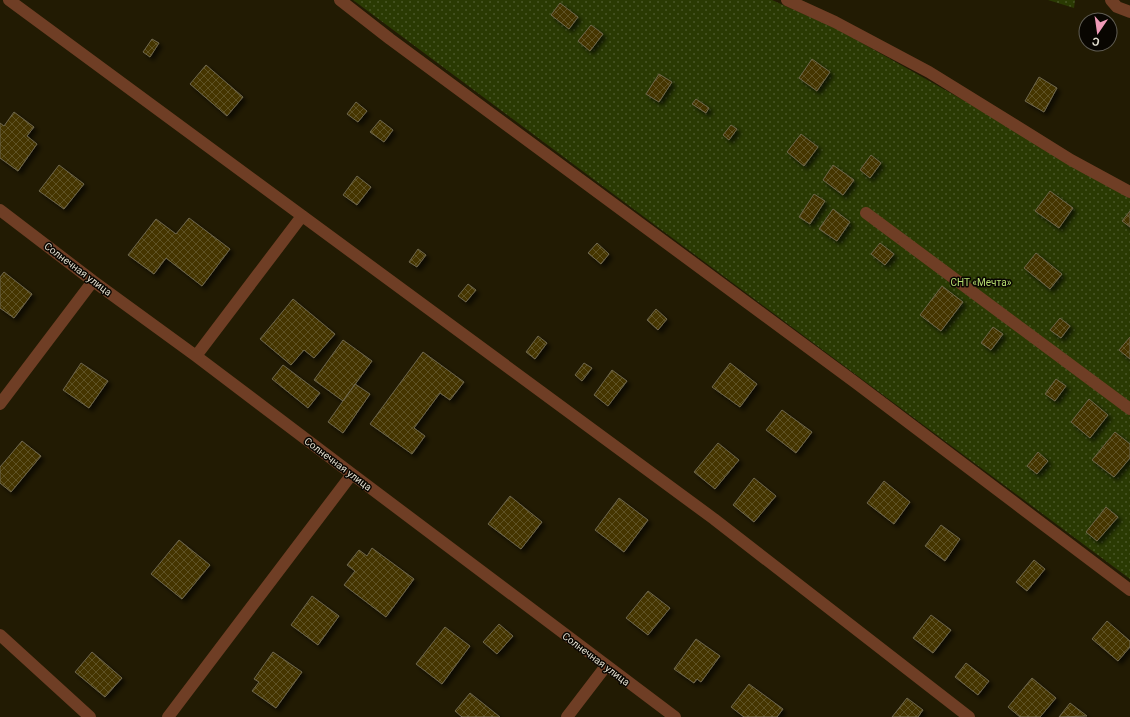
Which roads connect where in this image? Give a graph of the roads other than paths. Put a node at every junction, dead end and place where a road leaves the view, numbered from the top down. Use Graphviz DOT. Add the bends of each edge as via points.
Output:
graph roads {
  1 [pos="9,0"];
  2 [pos="340,0"];
  3 [pos="787,0"];
  4 [pos="1111,0"];
  5 [pos="1130,12"];
  6 [pos="1130,192"];
  7 [pos="0,210"];
  8 [pos="866,213"];
  9 [pos="302,216"];
  10 [pos="93,281"];
  11 [pos="196,356"];
  12 [pos="0,404"];
  13 [pos="1130,409"];
  14 [pos="352,474"];
  15 [pos="1130,590"];
  16 [pos="0,635"];
  17 [pos="606,666"];
  18 [pos="84,715"];
  19 [pos="168,717"];
  20 [pos="567,717"];
  21 [pos="675,717"];
  22 [pos="969,717"];
  1 -- 9 [label="street"];
  2 -- 15 [label="street"];
  3 -- 6 [label="street" via="835,22 928,72 1071,160"];
  4 -- 5 [label="street"];
  7 -- 10 [label="street, Солнечная улица"];
  8 -- 13 [label="street"];
  9 -- 11 [label="street"];
  9 -- 22 [label="street" via="714,519"];
  10 -- 11 [label="street, Солнечная улица"];
  10 -- 12 [label="street"];
  11 -- 14 [label="street, Солнечная улица"];
  14 -- 17 [label="street, Солнечная улица"];
  14 -- 19 [label="street"];
  16 -- 18 [label="street"];
  17 -- 20 [label="street"];
  17 -- 21 [label="street, Солнечная улица"];
}
